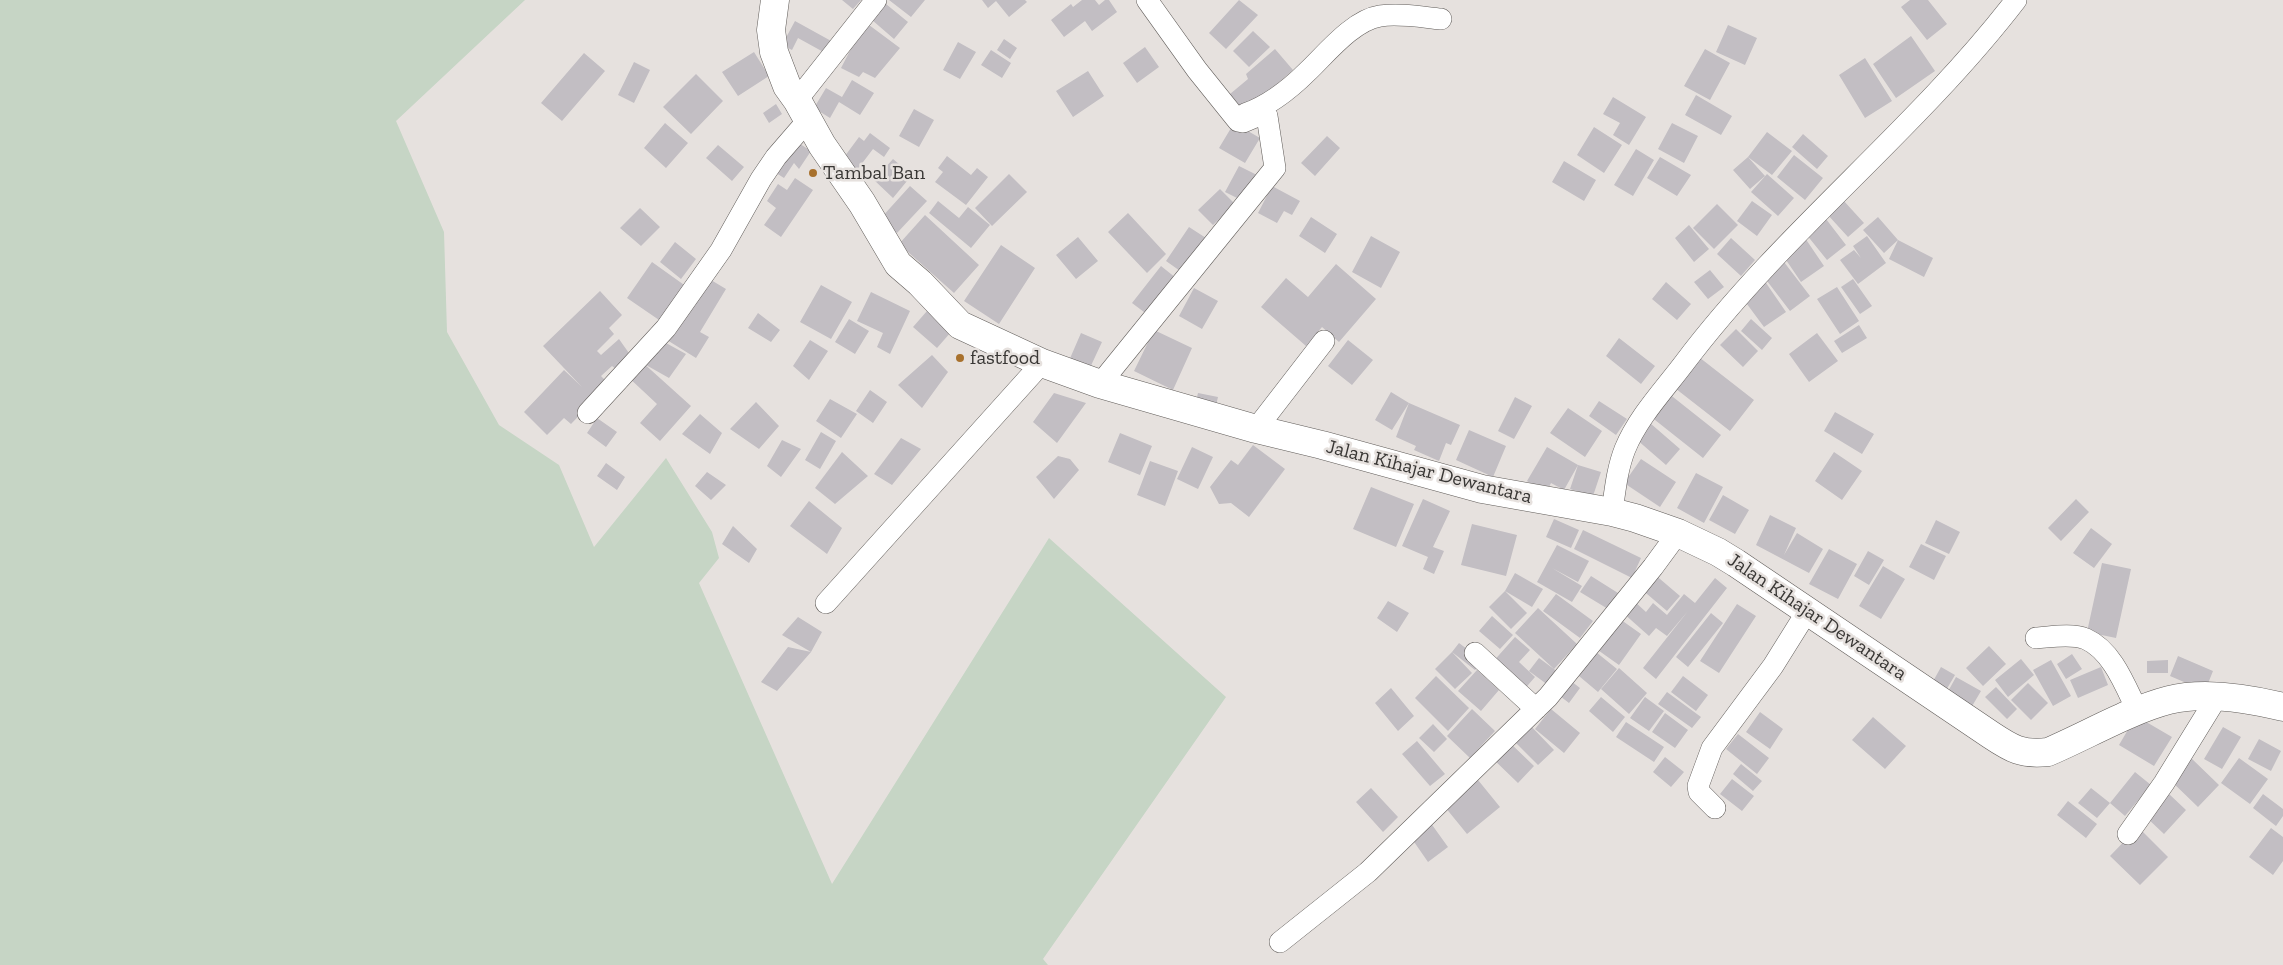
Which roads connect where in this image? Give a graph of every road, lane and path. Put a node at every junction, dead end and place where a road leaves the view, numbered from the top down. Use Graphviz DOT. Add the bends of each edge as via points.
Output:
graph roads {
  1 [pos="775,0"];
  2 [pos="876,0"];
  3 [pos="1147,0"];
  4 [pos="2016,0"];
  5 [pos="1441,19"];
  6 [pos="803,110"];
  7 [pos="1230,112"];
  8 [pos="1324,341"];
  9 [pos="1042,363"];
  10 [pos="1100,384"];
  11 [pos="588,413"];
  12 [pos="1256,429"];
  13 [pos="1612,512"];
  14 [pos="1678,532"];
  15 [pos="826,603"];
  16 [pos="1808,610"];
  17 [pos="2036,638"];
  18 [pos="1475,653"];
  19 [pos="2217,697"];
  20 [pos="2283,707"];
  21 [pos="1536,709"];
  22 [pos="2138,712"];
  23 [pos="1715,808"];
  24 [pos="2128,834"];
  25 [pos="1280,942"];
  1 -- 6 [label="main road, Jalan Kihajar Dewantara" via="771,30 774,52 787,86"];
  2 -- 6 [label="street"];
  3 -- 7 [label="street"];
  4 -- 13 [label="street" via="1915,116 1774,258 1698,346 1640,422 1625,449"];
  5 -- 7 [label="street" via="1404,15 1366,20 1329,49 1308,72 1265,104 1246,114"];
  6 -- 9 [label="main road, Jalan Kihajar Dewantara" via="898,264 960,326"];
  6 -- 11 [label="street" via="721,250 666,328"];
  7 -- 10 [label="street" via="1241,122 1262,114 1267,116 1275,168"];
  8 -- 12 [label="street"];
  9 -- 10 [label="main road, Jalan Kihajar Dewantara"];
  9 -- 15 [label="street"];
  10 -- 12 [label="main road, Jalan Kihajar Dewantara"];
  12 -- 13 [label="main road, Jalan Kihajar Dewantara" via="1482,489"];
  13 -- 14 [label="main road, Jalan Kihajar Dewantara"];
  14 -- 16 [label="main road, Jalan Kihajar Dewantara" via="1718,552"];
  14 -- 21 [label="street" via="1561,683"];
  16 -- 22 [label="main road, Jalan Kihajar Dewantara" via="1990,735 2020,752 2048,752"];
  16 -- 23 [label="street" via="1712,748 1698,792"];
  17 -- 22 [label="street" via="2075,637 2095,644 2117,672"];
  18 -- 21 [label="street"];
  19 -- 20 [label="main road, Jalan Kihajar Dewantara"];
  19 -- 22 [label="main road, Jalan Kihajar Dewantara" via="2170,700"];
  19 -- 24 [label="street"];
  21 -- 25 [label="street" via="1368,872"];
}
